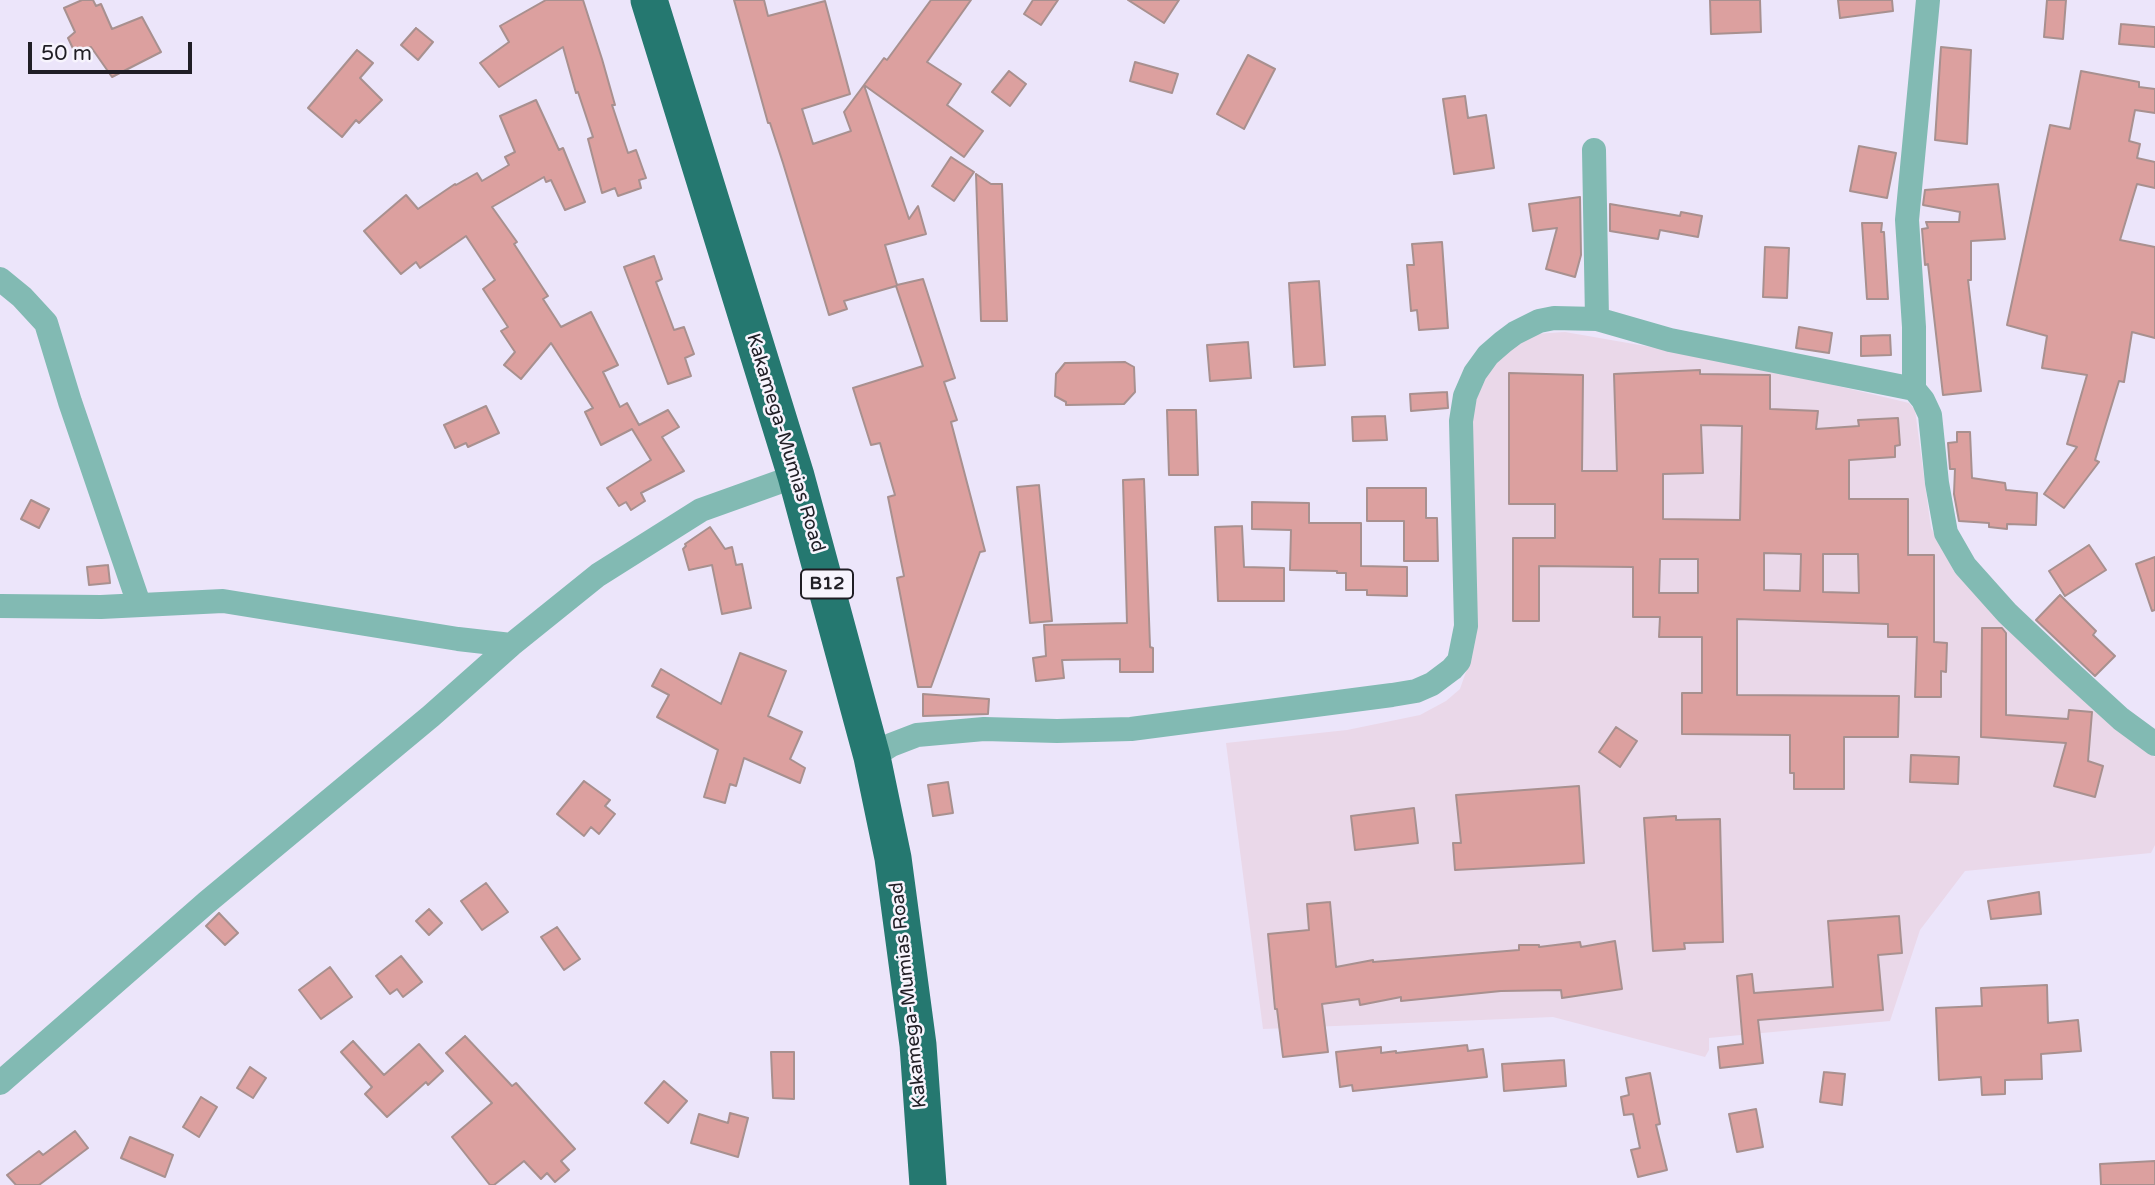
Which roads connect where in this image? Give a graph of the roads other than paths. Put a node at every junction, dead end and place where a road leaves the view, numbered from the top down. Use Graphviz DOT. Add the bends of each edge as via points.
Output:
graph roads {
  1 [pos="649,0"];
  2 [pos="1928,0"];
  3 [pos="1594,150"];
  4 [pos="0,279"];
  5 [pos="1597,319"];
  6 [pos="1914,389"];
  7 [pos="796,476"];
  8 [pos="139,604"];
  9 [pos="0,606"];
  10 [pos="511,645"];
  11 [pos="2155,744"];
  12 [pos="872,757"];
  13 [pos="0,1083"];
  14 [pos="928,1185"];
  1 -- 7 [label="highway, Kakamega-Mumias Road / B12"];
  2 -- 6 [label="street" via="1907,220"];
  3 -- 5 [label="street"];
  4 -- 8 [label="street" via="46,323"];
  5 -- 6 [label="street" via="1670,340"];
  5 -- 12 [label="street" via="1554,318 1515,333 1488,355 1470,383 1461,421 1466,626 1459,661 1432,684 1392,695 1131,729 984,729 917,735"];
  6 -- 11 [label="street" via="1930,415 1946,533 1965,566 2055,658"];
  7 -- 10 [label="street" via="701,510 598,575"];
  7 -- 12 [label="highway, Kakamega-Mumias Road / B12"];
  8 -- 9 [label="street"];
  8 -- 10 [label="street" via="223,601"];
  10 -- 13 [label="street"];
  12 -- 14 [label="highway, Kakamega-Mumias Road / B12" via="893,858 916,1032"];
}
